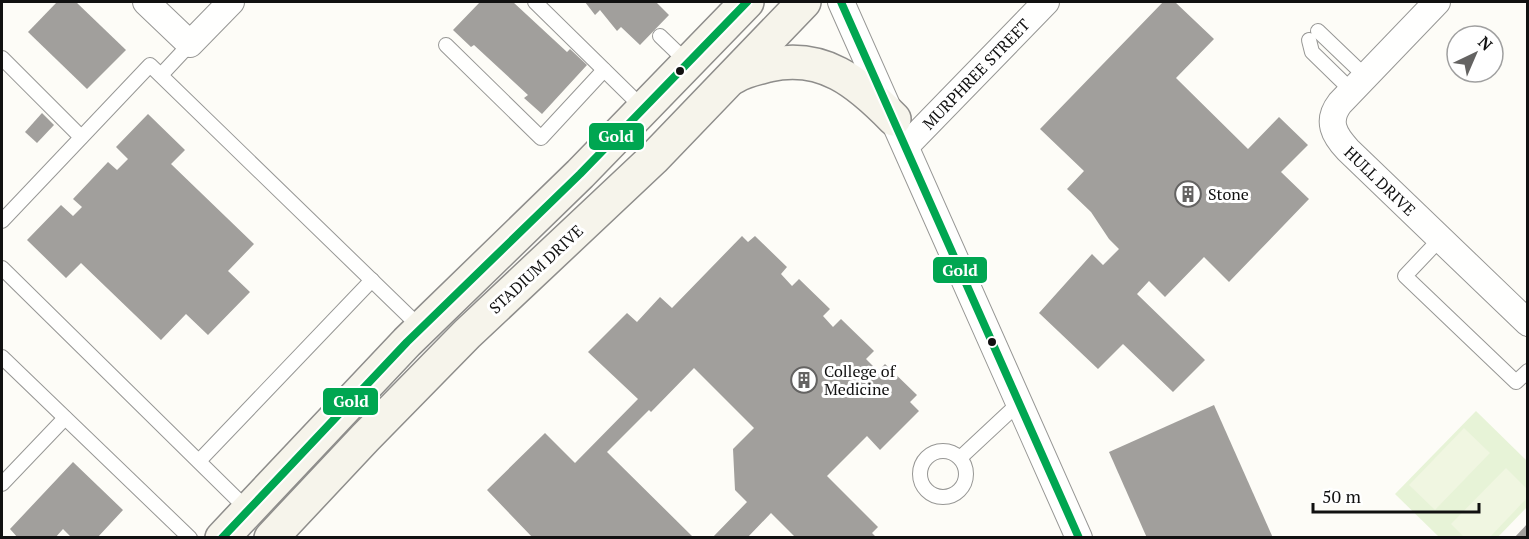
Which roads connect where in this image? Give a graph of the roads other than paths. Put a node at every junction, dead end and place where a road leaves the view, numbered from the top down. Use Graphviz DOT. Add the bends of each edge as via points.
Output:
graph roads {
  1 [pos="146,2"];
  2 [pos="231,2"];
  3 [pos="535,2"];
  4 [pos="747,2"];
  5 [pos="804,2"];
  6 [pos="841,2"];
  7 [pos="1046,2"];
  8 [pos="1437,2"];
  9 [pos="660,36"];
  10 [pos="190,44"];
  11 [pos="446,45"];
  12 [pos="2,58"];
  13 [pos="688,63"];
  14 [pos="604,70"];
  15 [pos="161,75"];
  16 [pos="730,79"];
  17 [pos="1358,83"];
  18 [pos="644,109"];
  19 [pos="900,133"];
  20 [pos="81,137"];
  21 [pos="2,221"];
  22 [pos="1440,239"];
  23 [pos="2,268"];
  24 [pos="372,280"];
  25 [pos="1527,323"];
  26 [pos="421,328"];
  27 [pos="2,357"];
  28 [pos="1527,370"];
  29 [pos="1020,402"];
  30 [pos="65,418"];
  31 [pos="960,458"];
  32 [pos="199,461"];
  33 [pos="2,484"];
  34 [pos="248,510"];
  35 [pos="190,537"];
  36 [pos="222,537"];
  37 [pos="271,537"];
  38 [pos="1079,537"];
  1 -- 10 [label="street"];
  2 -- 10 [label="street"];
  3 -- 14 [label="lane"];
  4 -- 13 [label="main road"];
  5 -- 16 [label="main road, STADIUM DRIVE"];
  6 -- 19 [label="street"];
  7 -- 19 [label="street, MURPHREE STREET"];
  8 -- 17 [label="street, HULL DRIVE"];
  9 -- 13 [label="lane"];
  10 -- 15 [label="lane"];
  11 -- 14 [label="lane" via="541,138"];
  12 -- 20 [label="lane"];
  13 -- 18 [label="main road"];
  14 -- 18 [label="lane"];
  15 -- 20 [label="lane" via="150,65"];
  15 -- 24 [label="lane"];
  16 -- 19 [label="main road" via="741,72 780,63 814,63 851,81 878,103"];
  16 -- 37 [label="main road, STADIUM DRIVE" via="646,165 467,334"];
  17 -- 17 [label="lane" via="1313,36 1312,52"];
  17 -- 22 [label="street, HULL DRIVE" via="1334,111 1334,132"];
  18 -- 26 [label="main road"];
  19 -- 29 [label="street"];
  20 -- 21 [label="lane"];
  22 -- 25 [label="street, HULL DRIVE"];
  22 -- 28 [label="lane" via="1405,276 1516,382"];
  23 -- 32 [label="lane"];
  24 -- 26 [label="lane"];
  24 -- 32 [label="lane"];
  26 -- 34 [label="main road"];
  27 -- 30 [label="lane"];
  29 -- 31 [label="lane"];
  29 -- 38 [label="street"];
  30 -- 33 [label="lane"];
  30 -- 35 [label="lane"];
  32 -- 34 [label="lane"];
  34 -- 36 [label="main road"];
}
